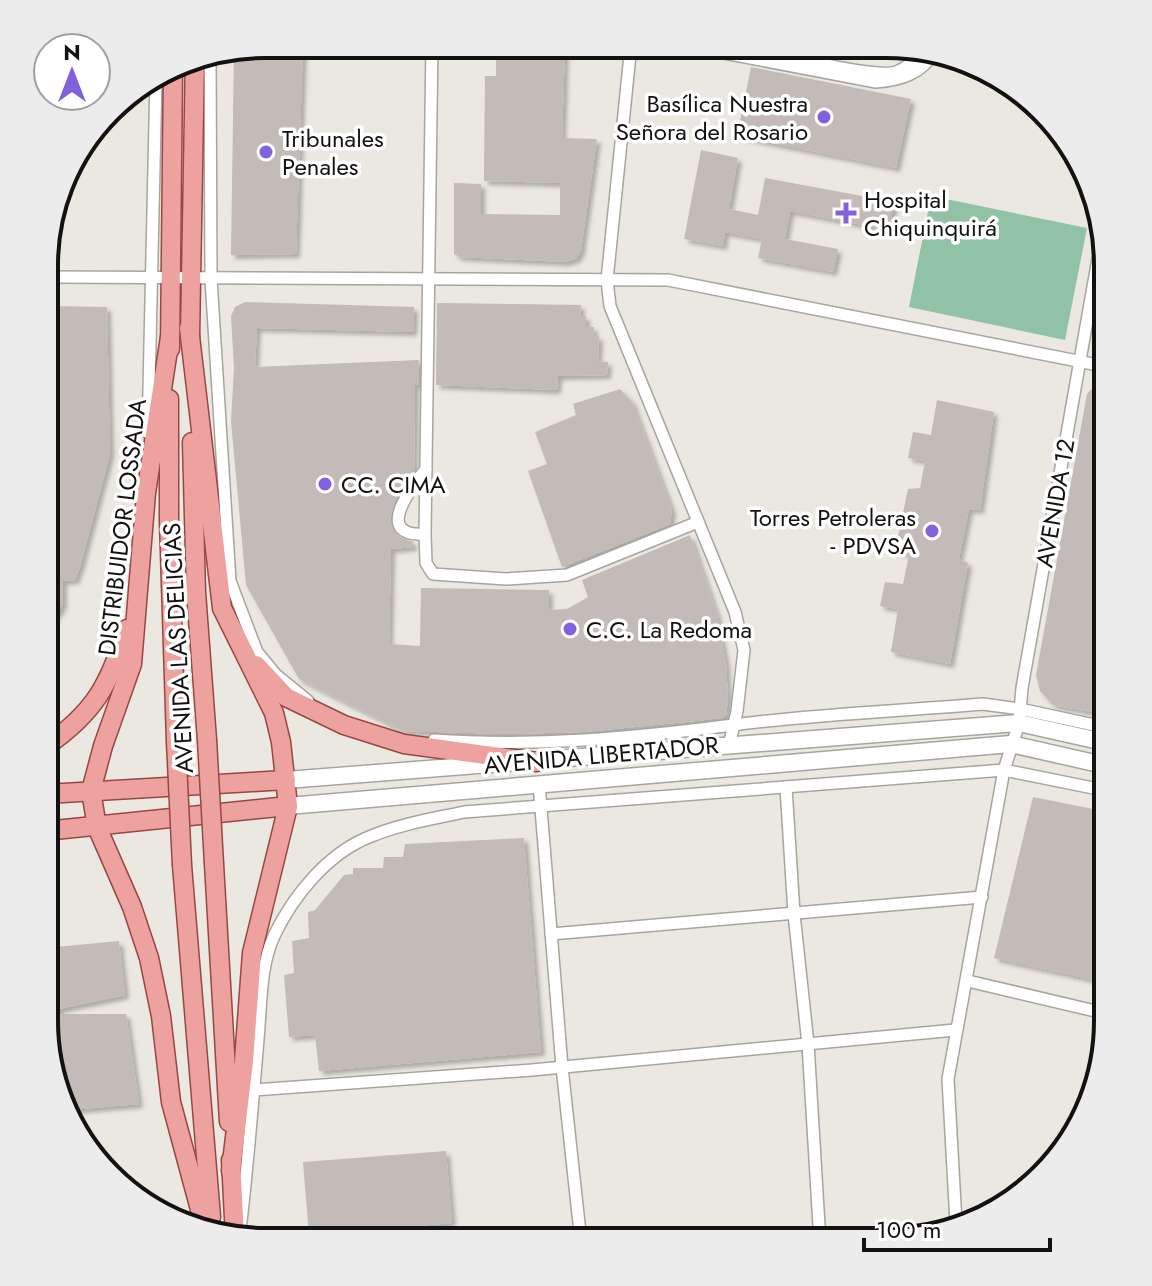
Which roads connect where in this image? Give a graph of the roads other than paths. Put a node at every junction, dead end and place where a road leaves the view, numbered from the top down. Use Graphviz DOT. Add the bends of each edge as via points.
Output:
graph roads {
  1 [pos="432,58"];
  2 [pos="630,58"];
  3 [pos="750,58"];
  4 [pos="794,58"];
  5 [pos="915,60"];
  6 [pos="925,62"];
  7 [pos="210,66"];
  8 [pos="195,71"];
  9 [pos="172,80"];
  10 [pos="156,90"];
  11 [pos="58,277"];
  12 [pos="161,279"];
  13 [pos="191,279"];
  14 [pos="211,279"];
  15 [pos="429,280"];
  16 [pos="607,280"];
  17 [pos="1094,281"];
  18 [pos="189,328"];
  19 [pos="170,337"];
  20 [pos="1080,361"];
  21 [pos="1094,364"];
  22 [pos="427,469"];
  23 [pos="146,493"];
  24 [pos="401,507"];
  25 [pos="426,512"];
  26 [pos="698,522"];
  27 [pos="425,534"];
  28 [pos="138,596"];
  29 [pos="248,656"];
  30 [pos="1020,716"];
  31 [pos="733,725"];
  32 [pos="1094,726"];
  33 [pos="58,736"];
  34 [pos="1094,739"];
  35 [pos="1011,744"];
  36 [pos="729,746"];
  37 [pos="537,762"];
  38 [pos="1094,763"];
  39 [pos="1004,770"];
  40 [pos="286,780"];
  41 [pos="539,784"];
  42 [pos="786,787"];
  43 [pos="1094,788"];
  44 [pos="97,790"];
  45 [pos="58,793"];
  46 [pos="288,806"];
  47 [pos="541,806"];
  48 [pos="97,827"];
  49 [pos="58,830"];
  50 [pos="982,897"];
  51 [pos="794,914"];
  52 [pos="551,934"];
  53 [pos="968,981"];
  54 [pos="1094,1011"];
  55 [pos="955,1030"];
  56 [pos="808,1044"];
  57 [pos="562,1067"];
  58 [pos="253,1090"];
  59 [pos="231,1171"];
  60 [pos="956,1216"];
  61 [pos="202,1218"];
  62 [pos="211,1220"];
  63 [pos="236,1226"];
  64 [pos="239,1226"];
  65 [pos="579,1228"];
  66 [pos="819,1228"];
  1 -- 15 [label="street"];
  2 -- 16 [label="street"];
  3 -- 6 [label="street" via="876,82 899,80"];
  4 -- 5 [label="street" via="876,74 896,72"];
  7 -- 14 [label="street"];
  8 -- 13 [label="main road, AVENIDA LAS DELICIAS"];
  9 -- 12 [label="main road, AVENIDA LAS DELICIAS"];
  10 -- 12 [label="street, AVENIDA LAS DELICIAS"];
  11 -- 12 [label="street"];
  12 -- 13 [label="street"];
  12 -- 19 [label="main road, AVENIDA LAS DELICIAS"];
  12 -- 23 [label="street, AVENIDA LAS DELICIAS"];
  13 -- 14 [label="street"];
  13 -- 18 [label="main road, AVENIDA LAS DELICIAS"];
  14 -- 15 [label="street"];
  14 -- 31 [label="street" via="230,581 257,652 276,675 309,702 405,738 541,744"];
  15 -- 16 [label="street"];
  15 -- 22 [label="street"];
  16 -- 20 [label="street" via="668,280"];
  16 -- 26 [label="street" via="610,306"];
  17 -- 20 [label="street, AVENIDA 12"];
  18 -- 29 [label="main road" via="222,608"];
  18 -- 59 [label="main road, AVENIDA LAS DELICIAS, bridge" via="196,592"];
  19 -- 23 [label="main road, DISTRIBUIDOR LOSSADA"];
  19 -- 62 [label="main road, AVENIDA LAS DELICIAS, bridge" via="176,742"];
  20 -- 21 [label="street"];
  20 -- 30 [label="street, AVENIDA 12"];
  22 -- 24 [label="street"];
  22 -- 25 [label="street"];
  23 -- 28 [label="main road, DISTRIBUIDOR LOSSADA"];
  24 -- 25 [label="street" via="409,504"];
  24 -- 27 [label="street" via="401,529 410,535"];
  25 -- 27 [label="street"];
  26 -- 27 [label="street" via="567,575 506,579 433,574 426,563"];
  26 -- 31 [label="street" via="735,612 744,650"];
  28 -- 33 [label="main road" via="113,673 88,711"];
  28 -- 44 [label="main road, DISTRIBUIDOR LOSSADA" via="132,664 103,746"];
  29 -- 37 [label="main road" via="286,697 344,725 404,744"];
  29 -- 40 [label="main road" via="274,713"];
  30 -- 31 [label="street" via="983,704"];
  30 -- 32 [label="street"];
  30 -- 34 [label="main road, AVENIDA LIBERTADOR"];
  30 -- 35 [label="street, AVENIDA 12"];
  30 -- 36 [label="main road, AVENIDA LIBERTADOR"];
  31 -- 36 [label="street"];
  35 -- 38 [label="main road, AVENIDA LIBERTADOR"];
  35 -- 39 [label="street, AVENIDA 12"];
  35 -- 41 [label="main road, AVENIDA LIBERTADOR"];
  36 -- 37 [label="main road, AVENIDA LIBERTADOR"];
  37 -- 40 [label="main road, AVENIDA LIBERTADOR"];
  39 -- 42 [label="street"];
  39 -- 43 [label="street"];
  39 -- 50 [label="street, AVENIDA 12"];
  40 -- 44 [label="main road, AVENIDA LIBERTADOR"];
  40 -- 46 [label="main road"];
  41 -- 46 [label="main road, AVENIDA LIBERTADOR"];
  41 -- 47 [label="street"];
  42 -- 47 [label="street"];
  42 -- 51 [label="street"];
  44 -- 45 [label="main road, AVENIDA LIBERTADOR"];
  44 -- 48 [label="main road, DISTRIBUIDOR LOSSADA"];
  46 -- 48 [label="main road, AVENIDA LIBERTADOR"];
  46 -- 59 [label="main road" via="252,953"];
  47 -- 52 [label="street"];
  47 -- 58 [label="street" via="464,812 367,837 307,884 273,939 259,1006"];
  48 -- 49 [label="main road, AVENIDA LIBERTADOR"];
  48 -- 61 [label="main road, DISTRIBUIDOR LOSSADA" via="149,958 171,1102"];
  50 -- 51 [label="street"];
  50 -- 53 [label="street, AVENIDA 12"];
  51 -- 52 [label="street"];
  51 -- 56 [label="street"];
  52 -- 57 [label="street"];
  53 -- 54 [label="street"];
  53 -- 55 [label="street, AVENIDA 12"];
  55 -- 56 [label="street"];
  55 -- 60 [label="street, AVENIDA 12" via="948,1079"];
  56 -- 57 [label="street"];
  56 -- 66 [label="street"];
  57 -- 58 [label="street"];
  57 -- 65 [label="street"];
  58 -- 64 [label="street"];
  59 -- 63 [label="main road, AVENIDA LAS DELICIAS"];
}
